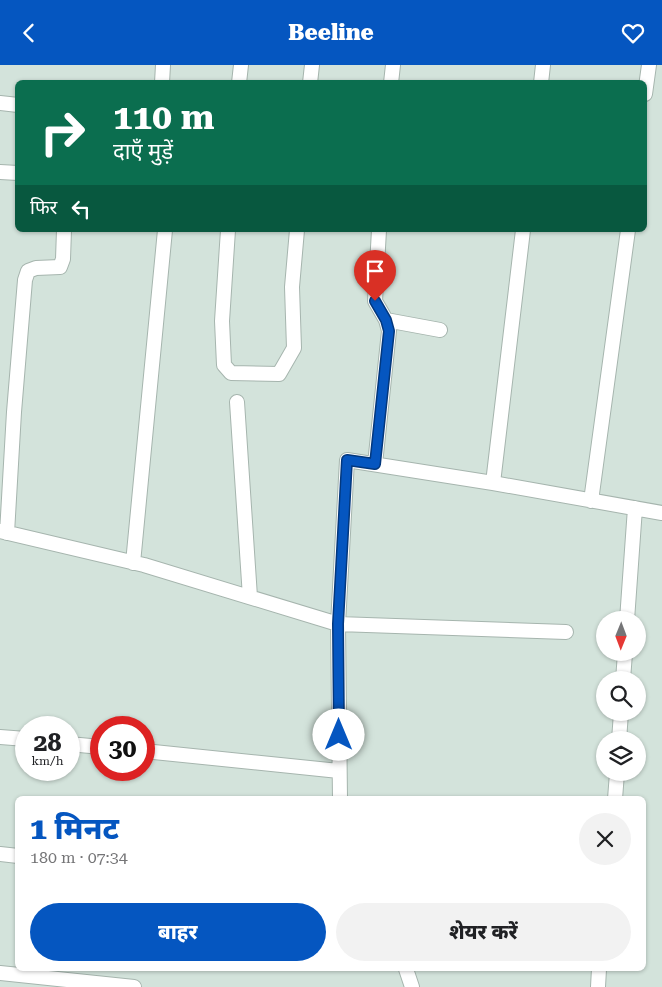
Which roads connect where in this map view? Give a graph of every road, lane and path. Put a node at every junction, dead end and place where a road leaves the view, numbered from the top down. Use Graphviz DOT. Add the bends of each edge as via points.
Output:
graph roads {
  1 [pos="164,65"];
  2 [pos="241,65"];
  3 [pos="312,65"];
  4 [pos="393,65"];
  5 [pos="543,65"];
  6 [pos="649,65"];
  7 [pos="162,80"];
  8 [pos="239,80"];
  9 [pos="310,80"];
  10 [pos="392,80"];
  11 [pos="541,80"];
  12 [pos="647,80"];
  13 [pos="0,103"];
  14 [pos="15,105"];
  15 [pos="0,172"];
  16 [pos="15,173"];
  17 [pos="64,232"];
  18 [pos="165,232"];
  19 [pos="228,232"];
  20 [pos="297,232"];
  21 [pos="379,232"];
  22 [pos="523,232"];
  23 [pos="628,232"];
  24 [pos="386,320"];
  25 [pos="440,330"];
  26 [pos="237,402"];
  27 [pos="375,464"];
  28 [pos="493,483"];
  29 [pos="591,501"];
  30 [pos="635,508"];
  31 [pos="662,513"];
  32 [pos="3,532"];
  33 [pos="133,563"];
  34 [pos="250,597"];
  35 [pos="628,611"];
  36 [pos="338,624"];
  37 [pos="566,632"];
  38 [pos="0,737"];
  39 [pos="15,738"];
  40 [pos="155,752"];
  41 [pos="339,771"];
  42 [pos="616,781"];
  43 [pos="340,796"];
  44 [pos="615,796"];
  45 [pos="0,854"];
  46 [pos="15,856"];
  47 [pos="407,971"];
  48 [pos="599,971"];
  49 [pos="0,973"];
  50 [pos="134,987"];
  51 [pos="412,987"];
  52 [pos="598,987"];
  1 -- 7 [label="street"];
  2 -- 8 [label="street"];
  3 -- 9 [label="street"];
  4 -- 10 [label="street"];
  5 -- 11 [label="street"];
  6 -- 12 [label="street"];
  13 -- 14 [label="street"];
  15 -- 16 [label="street"];
  17 -- 32 [label="street" via="60,267 28,271 25,280"];
  18 -- 33 [label="street"];
  19 -- 20 [label="street" via="222,321 224,365 231,373 279,374 294,348 292,287"];
  21 -- 24 [label="street" via="375,301"];
  22 -- 28 [label="street"];
  23 -- 29 [label="street"];
  24 -- 25 [label="street"];
  24 -- 27 [label="street" via="389,331"];
  26 -- 34 [label="street"];
  27 -- 28 [label="street"];
  27 -- 36 [label="street" via="347,460"];
  28 -- 29 [label="street"];
  29 -- 30 [label="street"];
  30 -- 31 [label="street"];
  30 -- 35 [label="street"];
  32 -- 33 [label="street"];
  33 -- 34 [label="street"];
  34 -- 36 [label="street"];
  36 -- 37 [label="street"];
  36 -- 41 [label="street"];
  38 -- 39 [label="street"];
  40 -- 41 [label="street"];
  41 -- 43 [label="street"];
  42 -- 44 [label="street"];
  45 -- 46 [label="street"];
  47 -- 51 [label="street"];
  48 -- 52 [label="street"];
  49 -- 50 [label="street"];
}
